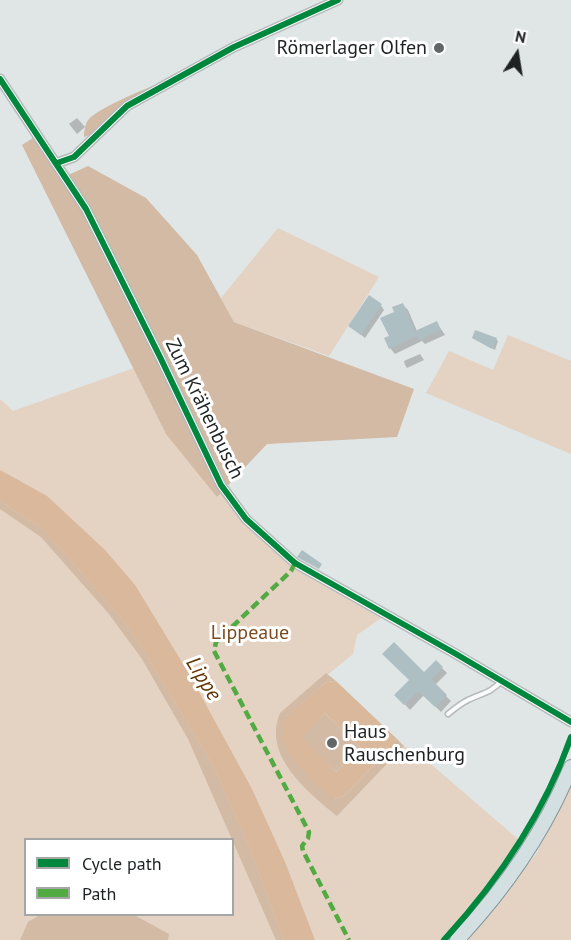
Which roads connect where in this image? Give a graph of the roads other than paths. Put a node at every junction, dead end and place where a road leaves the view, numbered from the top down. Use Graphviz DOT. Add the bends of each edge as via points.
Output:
graph roads {
  1 [pos="338,0"];
  2 [pos="0,80"];
  3 [pos="57,163"];
  4 [pos="502,681"];
  5 [pos="448,714"];
  6 [pos="571,722"];
  7 [pos="571,767"];
  8 [pos="457,940"];
  1 -- 3 [label="street" via="234,47 126,106 74,157"];
  2 -- 3 [label="street, Zum Krähenbusch"];
  3 -- 4 [label="street, Zum Krähenbusch" via="86,209 221,485 246,519 296,563"];
  4 -- 5 [label="lane"];
  4 -- 6 [label="street, Zum Krähenbusch"];
  7 -- 8 [label="main road" via="529,848"];
}
